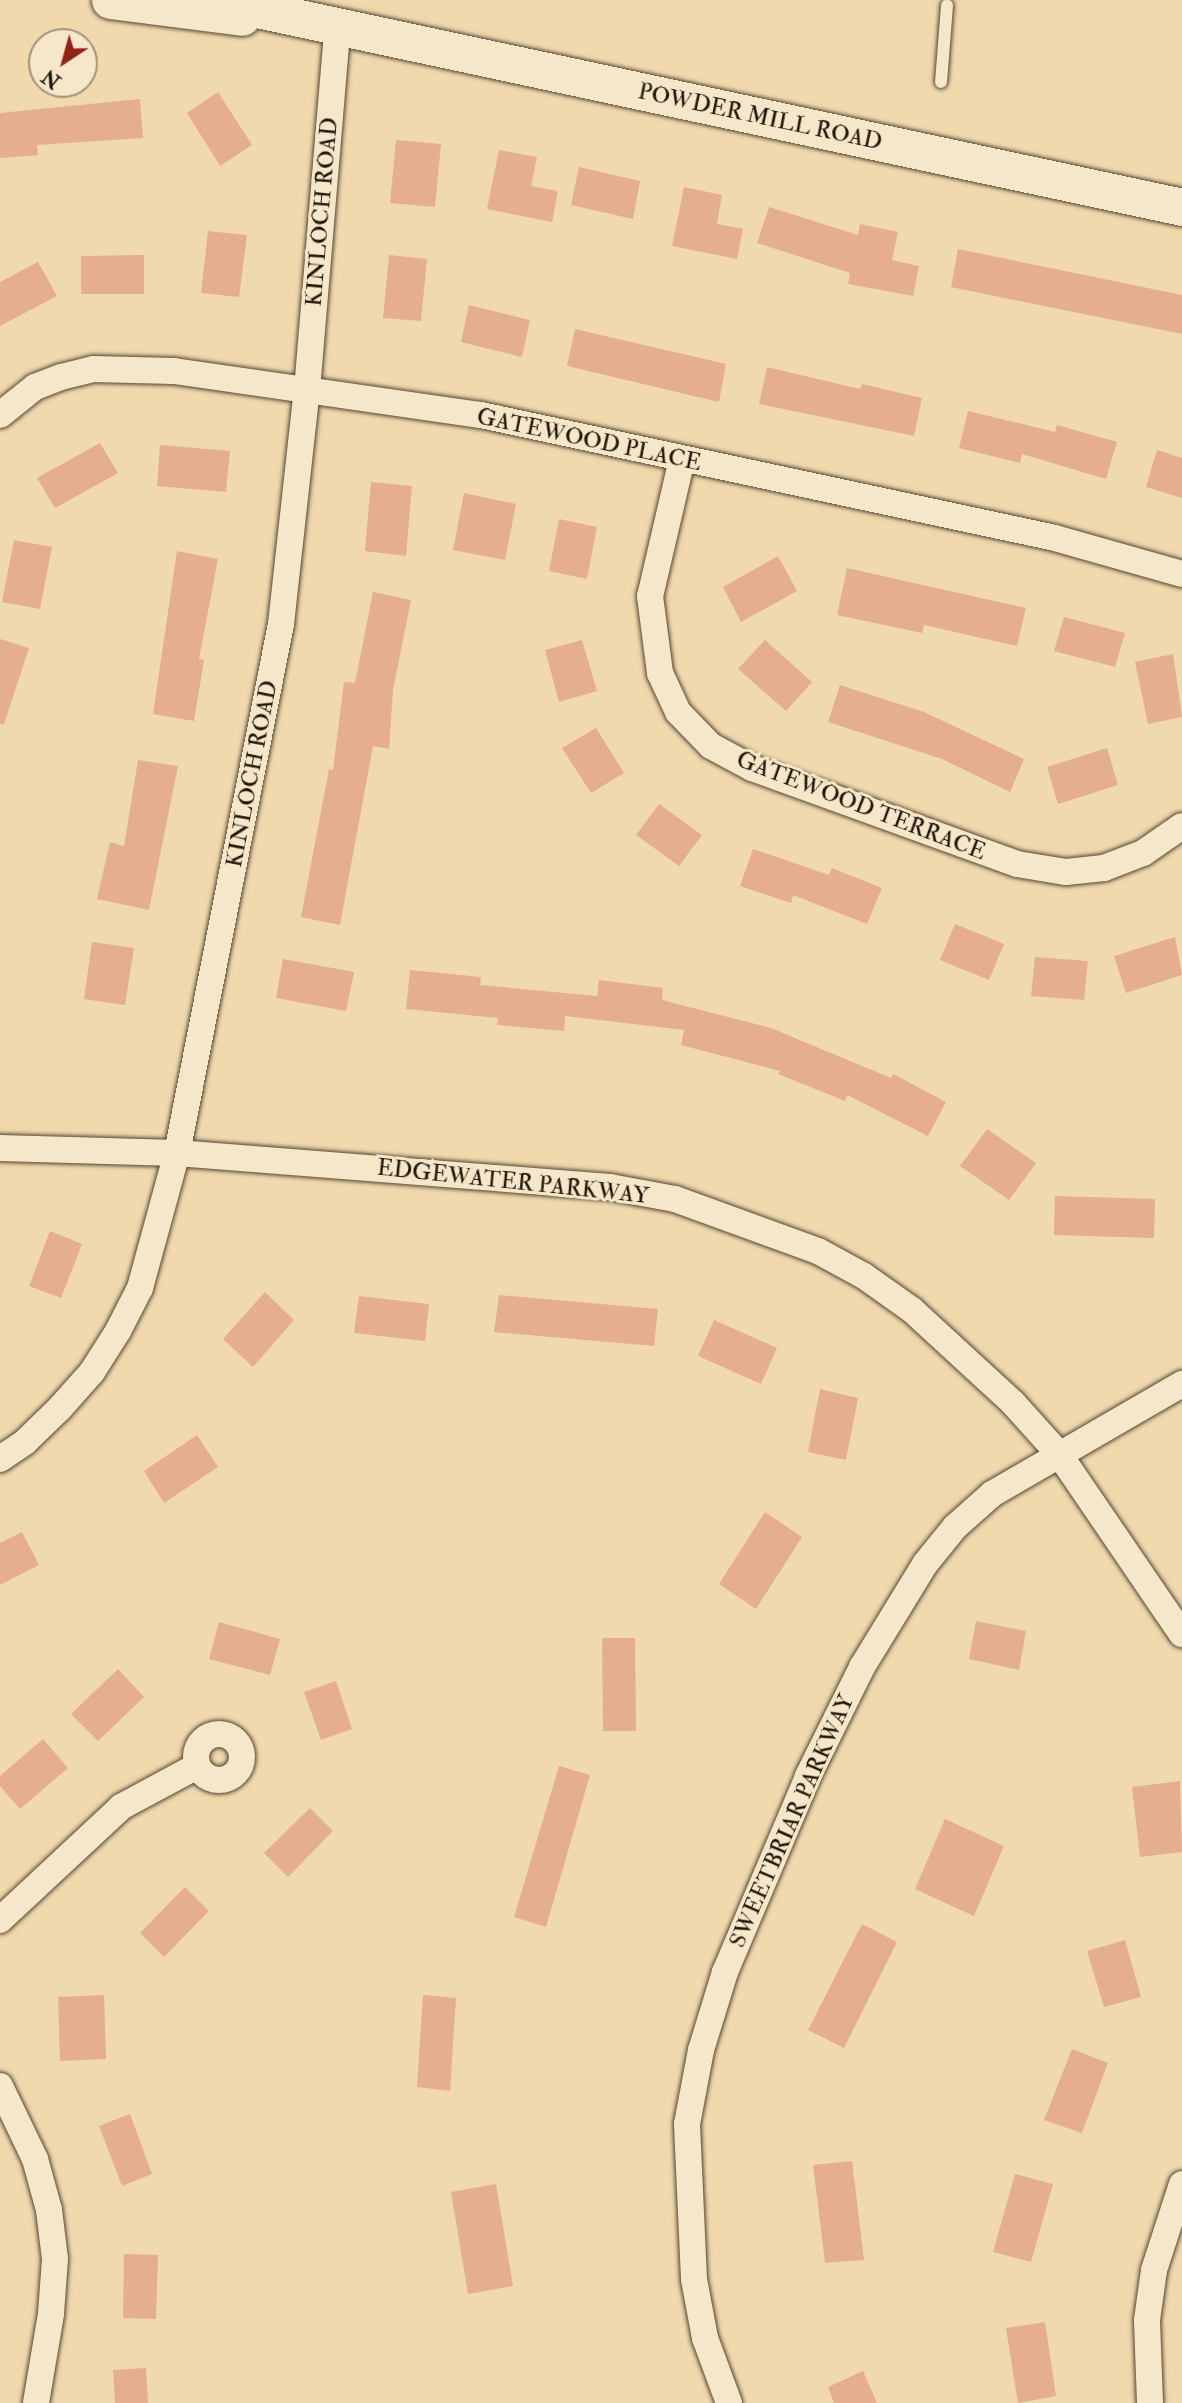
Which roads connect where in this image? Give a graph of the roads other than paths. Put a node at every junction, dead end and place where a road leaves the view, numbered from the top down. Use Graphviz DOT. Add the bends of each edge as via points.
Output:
graph roads {
  1 [pos="110,0"];
  2 [pos="215,0"];
  3 [pos="947,5"];
  4 [pos="337,29"];
  5 [pos="941,82"];
  6 [pos="1182,207"];
  7 [pos="307,390"];
  8 [pos="0,415"];
  9 [pos="682,459"];
  10 [pos="1182,574"];
  11 [pos="1182,826"];
  12 [pos="0,1148"];
  13 [pos="177,1153"];
  14 [pos="1182,1384"];
  15 [pos="1059,1454"];
  16 [pos="0,1459"];
  17 [pos="1182,1634"];
  18 [pos="197,1766"];
  19 [pos="0,1920"];
  20 [pos="0,2087"];
  21 [pos="1182,2184"];
  22 [pos="36,2403"];
  23 [pos="729,2403"];
  24 [pos="1150,2403"];
  1 -- 4 [label="main road, POWDER MILL ROAD"];
  2 -- 4 [label="main road, POWDER MILL ROAD"];
  3 -- 5 [label="lane"];
  4 -- 6 [label="main road, POWDER MILL ROAD"];
  4 -- 7 [label="street, KINLOCH ROAD"];
  7 -- 8 [label="street, GATEWOOD PLACE" via="174,371 93,369 35,387"];
  7 -- 9 [label="street, GATEWOOD PLACE" via="481,415"];
  7 -- 13 [label="street, KINLOCH ROAD" via="281,624"];
  9 -- 10 [label="street, GATEWOOD PLACE" via="1055,538"];
  9 -- 11 [label="street, GATEWOOD TERRACE" via="650,596 660,673 678,712 711,746 751,768 1017,864 1066,872 1104,868 1143,853"];
  12 -- 13 [label="street, EDGEWATER PARKWAY"];
  13 -- 15 [label="street, EDGEWATER PARKWAY" via="610,1187 675,1199 735,1219 818,1251 912,1310 957,1347"];
  13 -- 16 [label="street, KINLOCH ROAD" via="140,1288 118,1331 92,1372 60,1408"];
  14 -- 15 [label="street, SWEETBRIAR PARKWAY"];
  15 -- 17 [label="street, EDGEWATER PARKWAY"];
  15 -- 23 [label="street, SWEETBRIAR PARKWAY" via="992,1494 954,1527 925,1564 835,1721 725,1972 701,2050 686,2148 698,2308"];
  18 -- 19 [label="street" via="121,1807"];
  20 -- 22 [label="street" via="35,2159 49,2210 55,2259"];
  21 -- 24 [label="street" via="1152,2283 1147,2320"];
}
